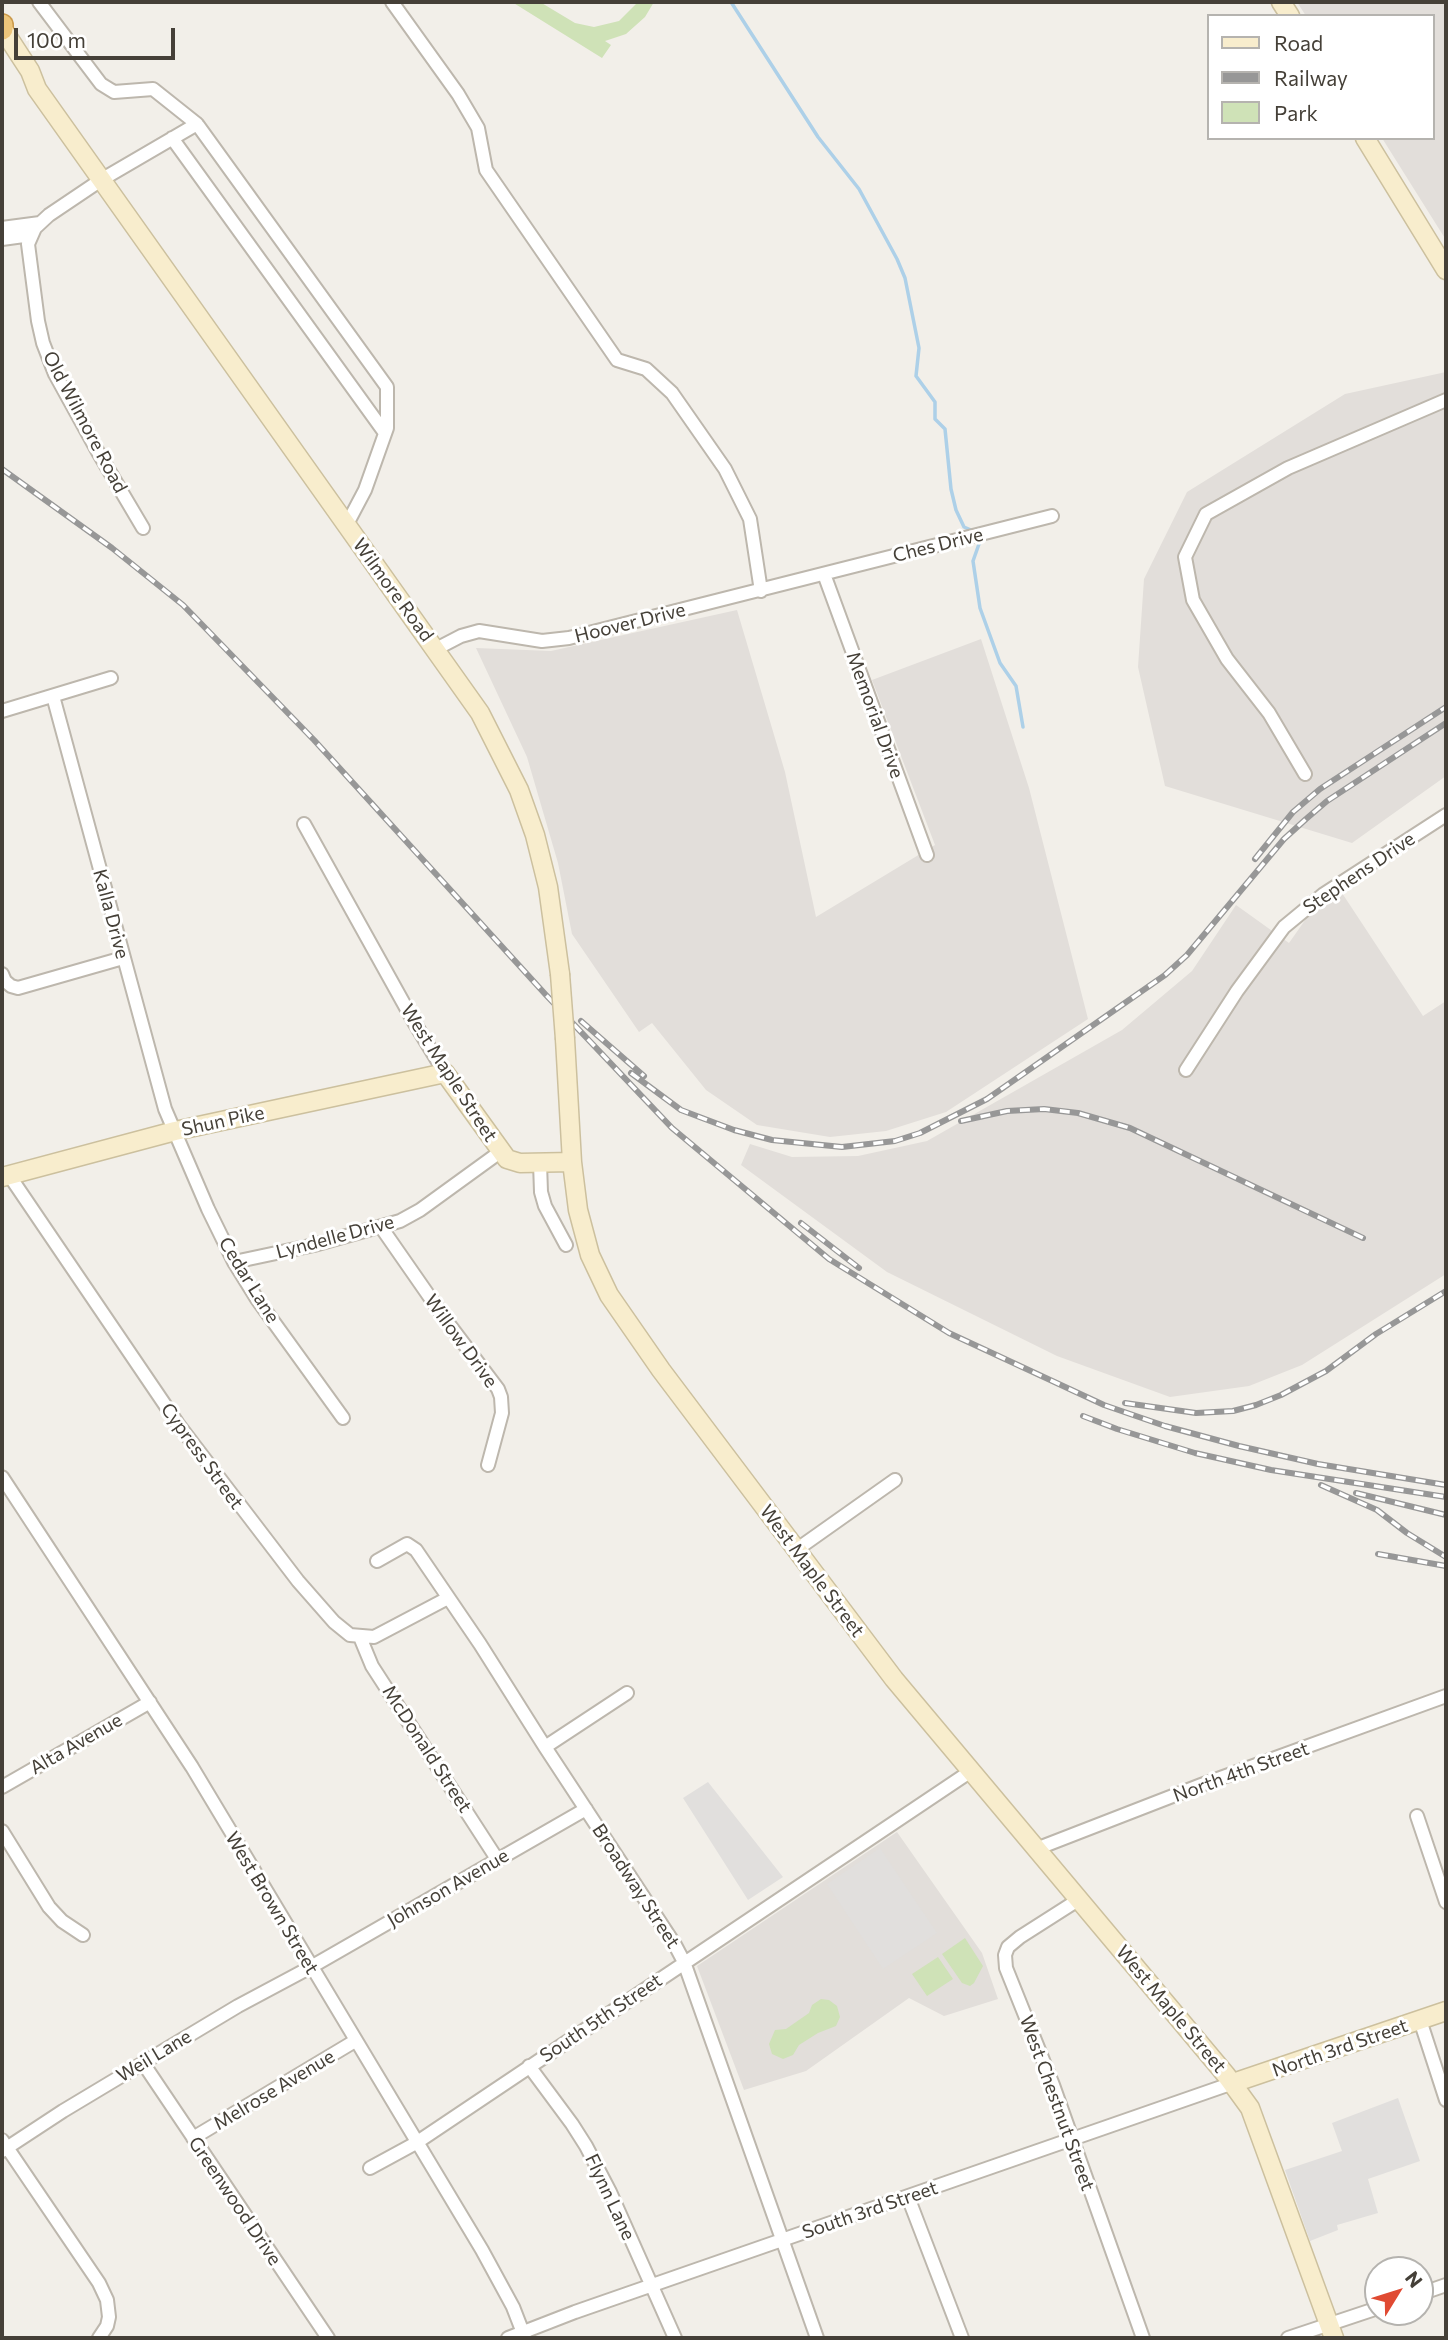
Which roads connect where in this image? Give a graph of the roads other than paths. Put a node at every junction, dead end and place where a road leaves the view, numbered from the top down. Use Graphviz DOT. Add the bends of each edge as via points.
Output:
graph roads {
  1 [pos="39,2"];
  2 [pos="392,2"];
  3 [pos="2,27"];
  4 [pos="2,48"];
  5 [pos="37,89"];
  6 [pos="197,124"];
  7 [pos="172,138"];
  8 [pos="1366,140"];
  9 [pos="101,180"];
  10 [pos="40,223"];
  11 [pos="2,228"];
  12 [pos="31,236"];
  13 [pos="2,239"];
  14 [pos="1446,271"];
  15 [pos="1446,400"];
  16 [pos="385,433"];
  17 [pos="1052,516"];
  18 [pos="346,526"];
  19 [pos="144,528"];
  20 [pos="824,574"];
  21 [pos="761,591"];
  22 [pos="436,649"];
  23 [pos="111,678"];
  24 [pos="53,696"];
  25 [pos="2,711"];
  26 [pos="1305,774"];
  27 [pos="1446,815"];
  28 [pos="304,824"];
  29 [pos="927,855"];
  30 [pos="122,958"];
  31 [pos="2,974"];
  32 [pos="1186,1070"];
  33 [pos="445,1073"];
  34 [pos="175,1130"];
  35 [pos="500,1152"];
  36 [pos="572,1162"];
  37 [pos="540,1163"];
  38 [pos="6,1176"];
  39 [pos="381,1227"];
  40 [pos="566,1245"];
  41 [pos="234,1262"];
  42 [pos="343,1418"];
  43 [pos="488,1465"];
  44 [pos="2,1477"];
  45 [pos="895,1480"];
  46 [pos="796,1550"];
  47 [pos="377,1561"];
  48 [pos="448,1598"];
  49 [pos="360,1637"];
  50 [pos="627,1693"];
  51 [pos="1446,1696"];
  52 [pos="150,1702"];
  53 [pos="545,1747"];
  54 [pos="971,1771"];
  55 [pos="2,1787"];
  56 [pos="586,1810"];
  57 [pos="1417,1816"];
  58 [pos="2,1831"];
  59 [pos="1036,1849"];
  60 [pos="497,1859"];
  61 [pos="1078,1900"];
  62 [pos="1446,1902"];
  63 [pos="83,1935"];
  64 [pos="684,1962"];
  65 [pos="311,1967"];
  66 [pos="1446,2011"];
  67 [pos="1420,2020"];
  68 [pos="355,2041"];
  69 [pos="143,2063"];
  70 [pos="529,2066"];
  71 [pos="1233,2083"];
  72 [pos="1446,2099"];
  73 [pos="193,2138"];
  74 [pos="1072,2140"];
  75 [pos="416,2143"];
  76 [pos="3,2146"];
  77 [pos="370,2168"];
  78 [pos="908,2197"];
  79 [pos="782,2240"];
  80 [pos="651,2286"];
  81 [pos="1364,2315"];
  82 [pos="1331,2331"];
  83 [pos="524,2335"];
  84 [pos="99,2338"];
  85 [pos="328,2338"];
  86 [pos="508,2338"];
  87 [pos="675,2338"];
  88 [pos="817,2338"];
  89 [pos="962,2338"];
  90 [pos="1143,2338"];
  91 [pos="1287,2338"];
  1 -- 6 [label="street" via="101,84 114,92 153,89"];
  2 -- 21 [label="street" via="478,128 486,170 617,360 646,369 672,393 725,469 750,519"];
  3 -- 5 [label="main road, Wilmore Road"];
  4 -- 5 [label="main road, Wilmore Road" via="25,82"];
  5 -- 9 [label="main road, Wilmore Road"];
  6 -- 7 [label="street"];
  6 -- 16 [label="street" via="387,387"];
  7 -- 9 [label="street"];
  7 -- 16 [label="street"];
  8 -- 14 [label="main road"];
  9 -- 10 [label="street"];
  9 -- 18 [label="main road, Wilmore Road"];
  10 -- 11 [label="street"];
  10 -- 12 [label="street"];
  12 -- 13 [label="street"];
  12 -- 19 [label="street, Old Wilmore Road" via="29,254 43,343 92,441"];
  15 -- 26 [label="street" via="1288,468 1206,514 1185,557 1193,600"];
  16 -- 18 [label="street" via="365,490"];
  17 -- 20 [label="street, Ches Drive"];
  18 -- 22 [label="main road, Wilmore Road"];
  20 -- 21 [label="street, Hoover Drive"];
  20 -- 29 [label="street, Memorial Drive"];
  21 -- 22 [label="street, Hoover Drive" via="569,638 542,641 478,631"];
  22 -- 36 [label="main road, Wilmore Road, bridge" via="480,713 519,790 535,835 548,887 560,974"];
  23 -- 24 [label="street"];
  24 -- 25 [label="street"];
  24 -- 30 [label="street, Kalla Drive"];
  27 -- 32 [label="street, Stephens Drive" via="1301,910 1275,937"];
  28 -- 33 [label="street, West Maple Street"];
  30 -- 31 [label="street" via="26,986 11,986"];
  30 -- 34 [label="street, Kalla Drive"];
  33 -- 34 [label="main road, Shun Pike"];
  33 -- 35 [label="main road, West Maple Street"];
  34 -- 38 [label="main road, Shun Pike"];
  34 -- 41 [label="street, Cedar Lane"];
  35 -- 37 [label="main road, West Maple Street" via="513,1162"];
  35 -- 39 [label="street, Lyndelle Drive" via="419,1210"];
  36 -- 37 [label="main road, West Maple Street"];
  36 -- 46 [label="main road, West Maple Street" via="583,1233 609,1295"];
  37 -- 40 [label="street" via="545,1206"];
  38 -- 49 [label="street, Cypress Street" via="230,1493 317,1604 334,1622"];
  39 -- 41 [label="street, Lyndelle Drive"];
  39 -- 43 [label="street, Willow Drive" via="498,1389 502,1413"];
  41 -- 42 [label="street, Cedar Lane"];
  44 -- 52 [label="street, West Brown Street"];
  45 -- 46 [label="street"];
  46 -- 54 [label="main road, West Maple Street"];
  47 -- 48 [label="street, Broadway Street" via="407,1544 416,1550"];
  48 -- 49 [label="street" via="382,1635"];
  48 -- 53 [label="street, Broadway Street"];
  49 -- 60 [label="street, McDonald Street" via="372,1666"];
  50 -- 53 [label="street"];
  51 -- 59 [label="street, North 4th Street"];
  52 -- 55 [label="street, Alta Avenue"];
  52 -- 65 [label="street, West Brown Street"];
  53 -- 56 [label="street, Broadway Street"];
  54 -- 59 [label="main road, West Maple Street"];
  54 -- 64 [label="street, South 5th Street"];
  56 -- 60 [label="street, Johnson Avenue"];
  56 -- 64 [label="street, Broadway Street"];
  57 -- 62 [label="street"];
  58 -- 63 [label="street" via="49,1907"];
  59 -- 61 [label="main road, West Maple Street"];
  60 -- 65 [label="street, Johnson Avenue"];
  61 -- 71 [label="main road, West Maple Street"];
  61 -- 74 [label="street, West Chestnut Street" via="1020,1937 1005,1955"];
  64 -- 70 [label="street, South 5th Street"];
  64 -- 79 [label="street, Broadway Street"];
  65 -- 68 [label="street, West Brown Street"];
  65 -- 69 [label="street, Weil Lane"];
  66 -- 67 [label="main road, North 3rd Street"];
  67 -- 71 [label="main road, North 3rd Street"];
  67 -- 72 [label="street"];
  68 -- 73 [label="street, Melrose Avenue"];
  68 -- 75 [label="street, West Brown Street"];
  69 -- 73 [label="street, Greenwood Drive"];
  69 -- 76 [label="street, Weil Lane"];
  70 -- 75 [label="street, South 5th Street"];
  70 -- 80 [label="street, Flynn Lane" via="586,2146"];
  71 -- 74 [label="street, South 3rd Street"];
  71 -- 82 [label="main road, West Maple Street" via="1257,2123"];
  73 -- 85 [label="street, Greenwood Drive"];
  74 -- 78 [label="street, South 3rd Street"];
  74 -- 90 [label="street, West Chestnut Street"];
  75 -- 77 [label="street, South 5th Street"];
  75 -- 83 [label="street, West Brown Street" via="503,2288"];
  76 -- 84 [label="street" via="99,2283 109,2317"];
  78 -- 79 [label="street, South 3rd Street"];
  78 -- 89 [label="street"];
  79 -- 80 [label="street, South 3rd Street"];
  79 -- 88 [label="street, Broadway Street"];
  80 -- 83 [label="street, South 3rd Street"];
  80 -- 87 [label="street, Flynn Lane"];
  81 -- 82 [label="street"];
  82 -- 91 [label="street"];
  83 -- 86 [label="street, South 3rd Street"];
}
